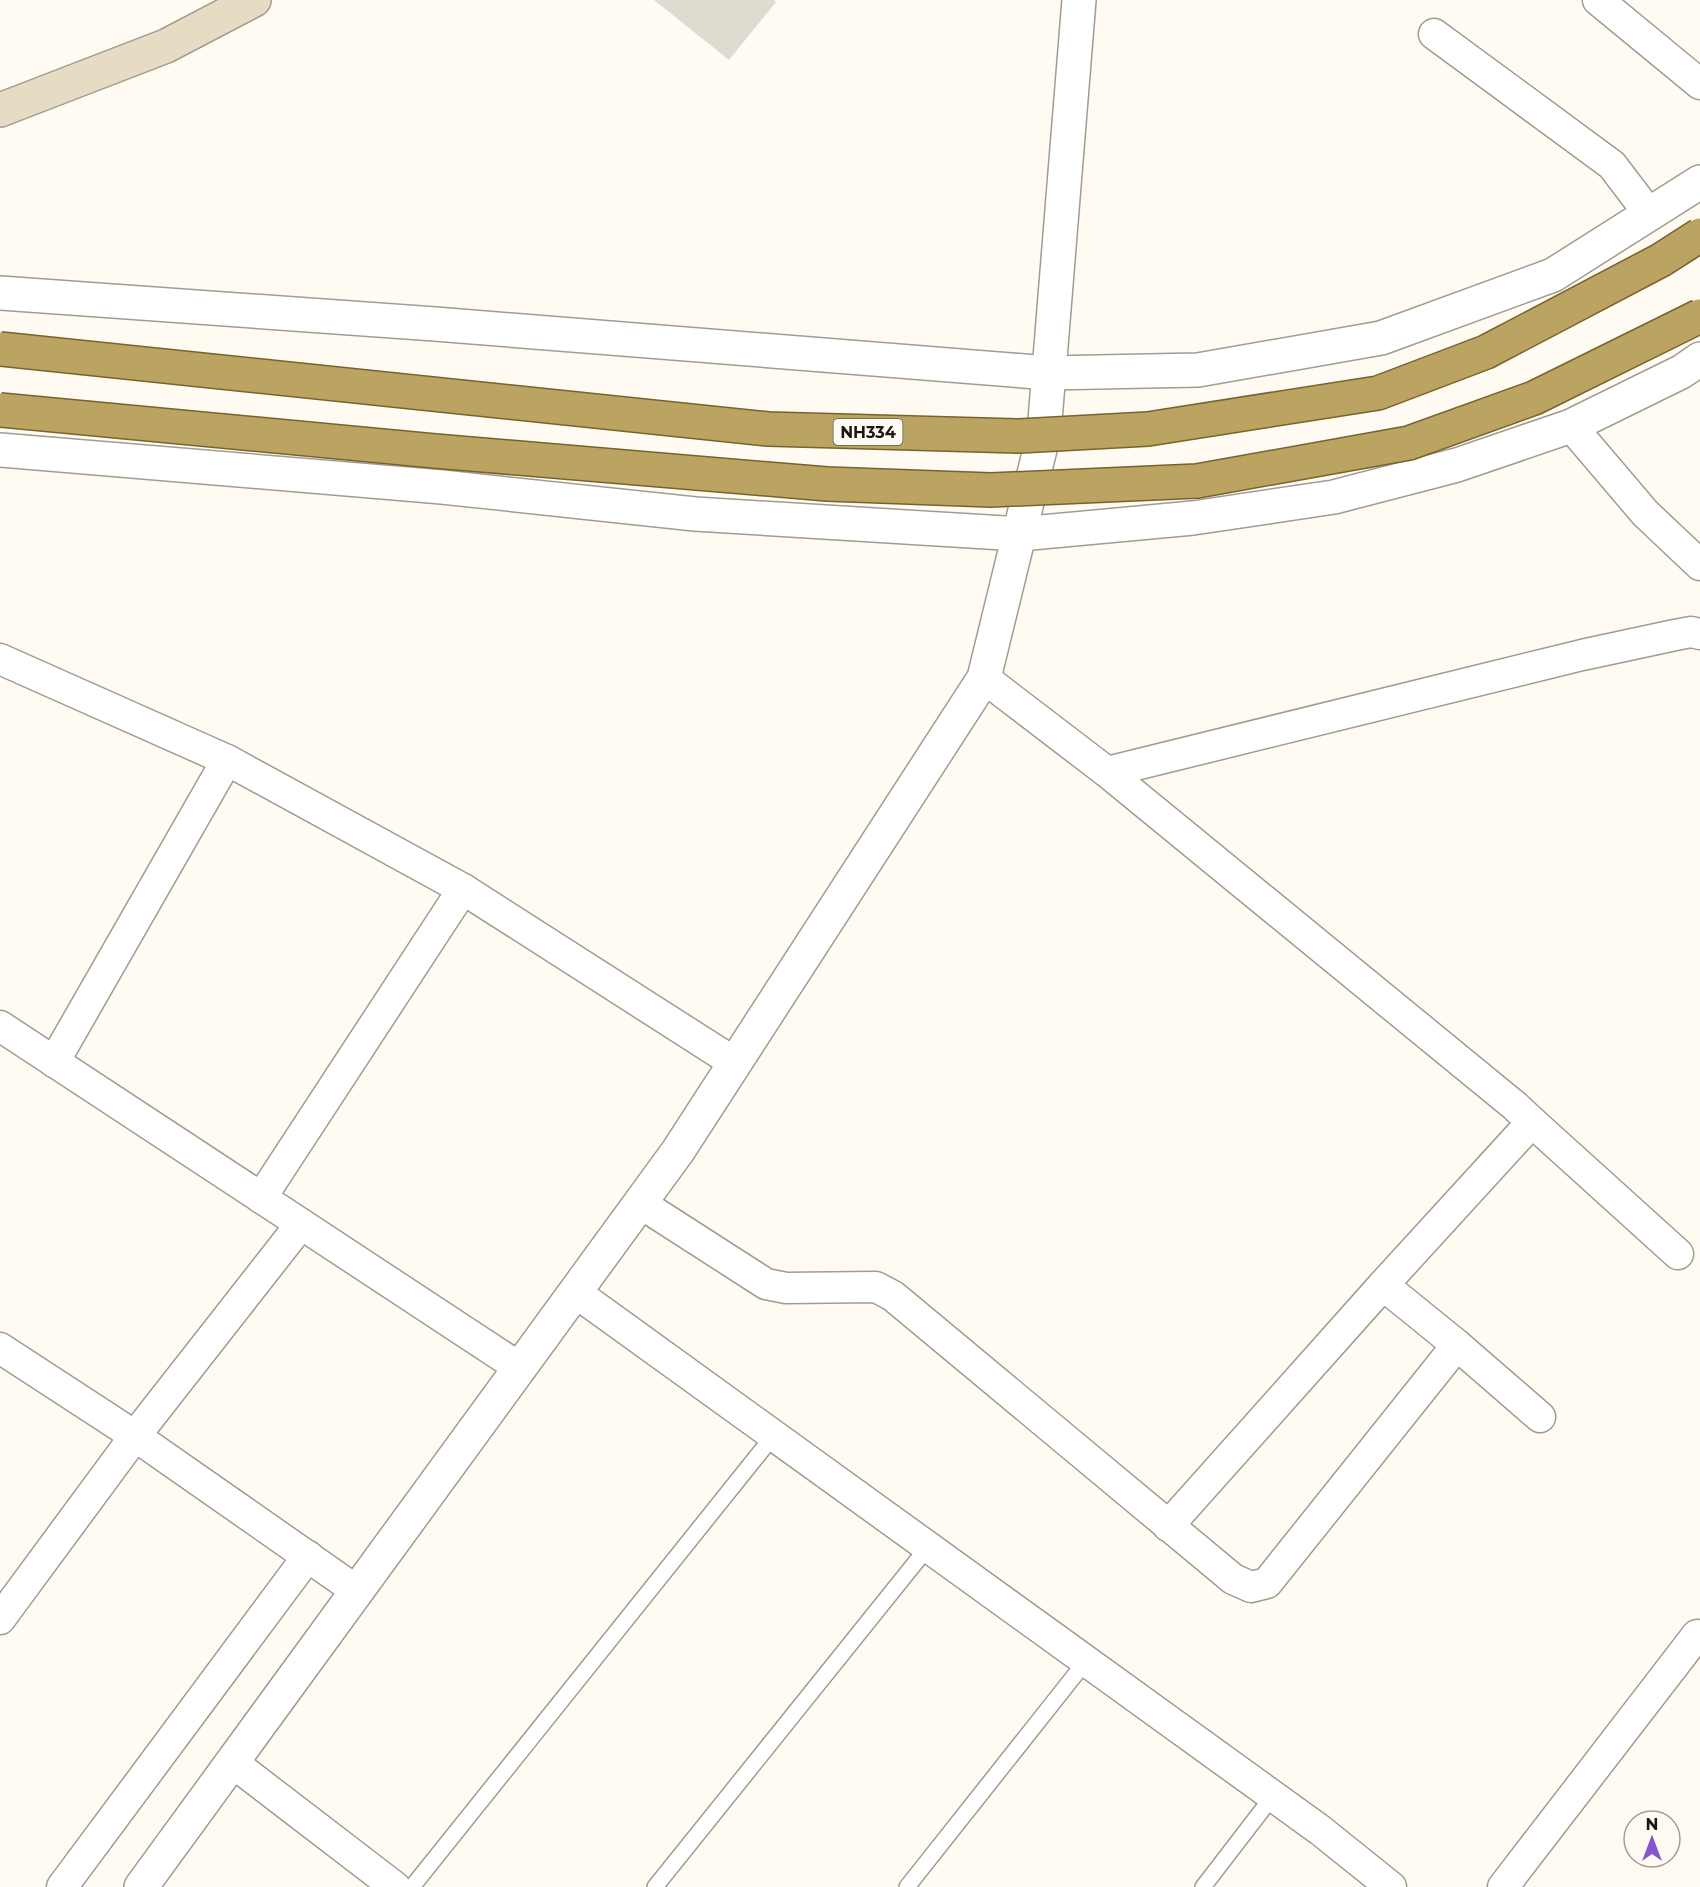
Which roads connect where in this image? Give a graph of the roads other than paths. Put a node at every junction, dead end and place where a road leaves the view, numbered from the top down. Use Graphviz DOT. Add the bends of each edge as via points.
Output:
graph roads {
  1 [pos="254,0"];
  2 [pos="1079,0"];
  3 [pos="1598,0"];
  4 [pos="1434,34"];
  5 [pos="1700,84"];
  6 [pos="0,110"];
  7 [pos="1700,182"];
  8 [pos="1650,215"];
  9 [pos="1700,235"];
  10 [pos="0,293"];
  11 [pos="1700,316"];
  12 [pos="0,349"];
  13 [pos="1700,359"];
  14 [pos="1049,373"];
  15 [pos="0,410"];
  16 [pos="1571,426"];
  17 [pos="0,450"];
  18 [pos="1020,534"];
  19 [pos="1700,565"];
  20 [pos="1700,634"];
  21 [pos="0,659"];
  22 [pos="984,678"];
  23 [pos="227,760"];
  24 [pos="1107,772"];
  25 [pos="463,889"];
  26 [pos="0,1026"];
  27 [pos="54,1062"];
  28 [pos="735,1063"];
  29 [pos="1532,1122"];
  30 [pos="261,1198"];
  31 [pos="640,1203"];
  32 [pos="301,1224"];
  33 [pos="1678,1254"];
  34 [pos="1383,1285"];
  35 [pos="575,1292"];
  36 [pos="1457,1345"];
  37 [pos="0,1348"];
  38 [pos="520,1368"];
  39 [pos="1540,1417"];
  40 [pos="774,1435"];
  41 [pos="135,1436"];
  42 [pos="1168,1526"];
  43 [pos="928,1547"];
  44 [pos="308,1556"];
  45 [pos="357,1591"];
  46 [pos="3,1607"];
  47 [pos="1699,1634"];
  48 [pos="1086,1661"];
  49 [pos="232,1762"];
  50 [pos="1273,1796"];
  51 [pos="62,1887"];
  52 [pos="141,1887"];
  53 [pos="394,1887"];
  54 [pos="412,1887"];
  55 [pos="655,1887"];
  56 [pos="907,1887"];
  57 [pos="1203,1887"];
  58 [pos="1391,1887"];
  59 [pos="1503,1887"];
  1 -- 6 [label="main road" via="165,46"];
  2 -- 14 [label="street"];
  3 -- 5 [label="street"];
  4 -- 8 [label="street" via="1612,165"];
  7 -- 8 [label="street"];
  8 -- 14 [label="street" via="1553,275 1382,338 1198,370"];
  9 -- 12 [label="highway, NH334, bridge" via="1661,260 1486,352 1378,393 1148,429 1019,436 768,429"];
  10 -- 14 [label="street"];
  11 -- 15 [label="highway, bridge" via="1534,398 1409,443 1197,481 991,490 827,484"];
  13 -- 16 [label="street"];
  14 -- 18 [label="street" via="1044,433"];
  16 -- 18 [label="street" via="1457,465 1334,497 1193,518"];
  16 -- 19 [label="street" via="1645,513"];
  17 -- 18 [label="street" via="442,487 695,514"];
  18 -- 22 [label="street"];
  20 -- 24 [label="street" via="1691,632 1582,655"];
  21 -- 23 [label="street"];
  22 -- 24 [label="street"];
  22 -- 28 [label="street"];
  23 -- 25 [label="street"];
  23 -- 27 [label="street"];
  24 -- 29 [label="street"];
  25 -- 28 [label="street"];
  25 -- 30 [label="street"];
  26 -- 27 [label="street"];
  27 -- 30 [label="street"];
  28 -- 31 [label="street"];
  29 -- 33 [label="street"];
  29 -- 34 [label="street"];
  30 -- 32 [label="street"];
  31 -- 35 [label="street"];
  31 -- 42 [label="street" via="766,1284 876,1287 893,1296"];
  32 -- 38 [label="street"];
  32 -- 41 [label="street"];
  34 -- 36 [label="street"];
  34 -- 42 [label="street"];
  35 -- 38 [label="street"];
  35 -- 40 [label="street"];
  36 -- 39 [label="street"];
  36 -- 42 [label="street" via="1267,1583 1251,1587 1233,1579"];
  37 -- 41 [label="street"];
  38 -- 45 [label="street"];
  40 -- 43 [label="street"];
  40 -- 54 [label="lane"];
  41 -- 44 [label="street"];
  41 -- 46 [label="street"];
  43 -- 48 [label="street"];
  43 -- 55 [label="lane"];
  44 -- 45 [label="street"];
  44 -- 51 [label="street"];
  45 -- 49 [label="street"];
  47 -- 59 [label="street"];
  48 -- 50 [label="street"];
  48 -- 56 [label="lane"];
  49 -- 52 [label="street"];
  49 -- 53 [label="street"];
  50 -- 57 [label="lane"];
  50 -- 58 [label="street"];
}
